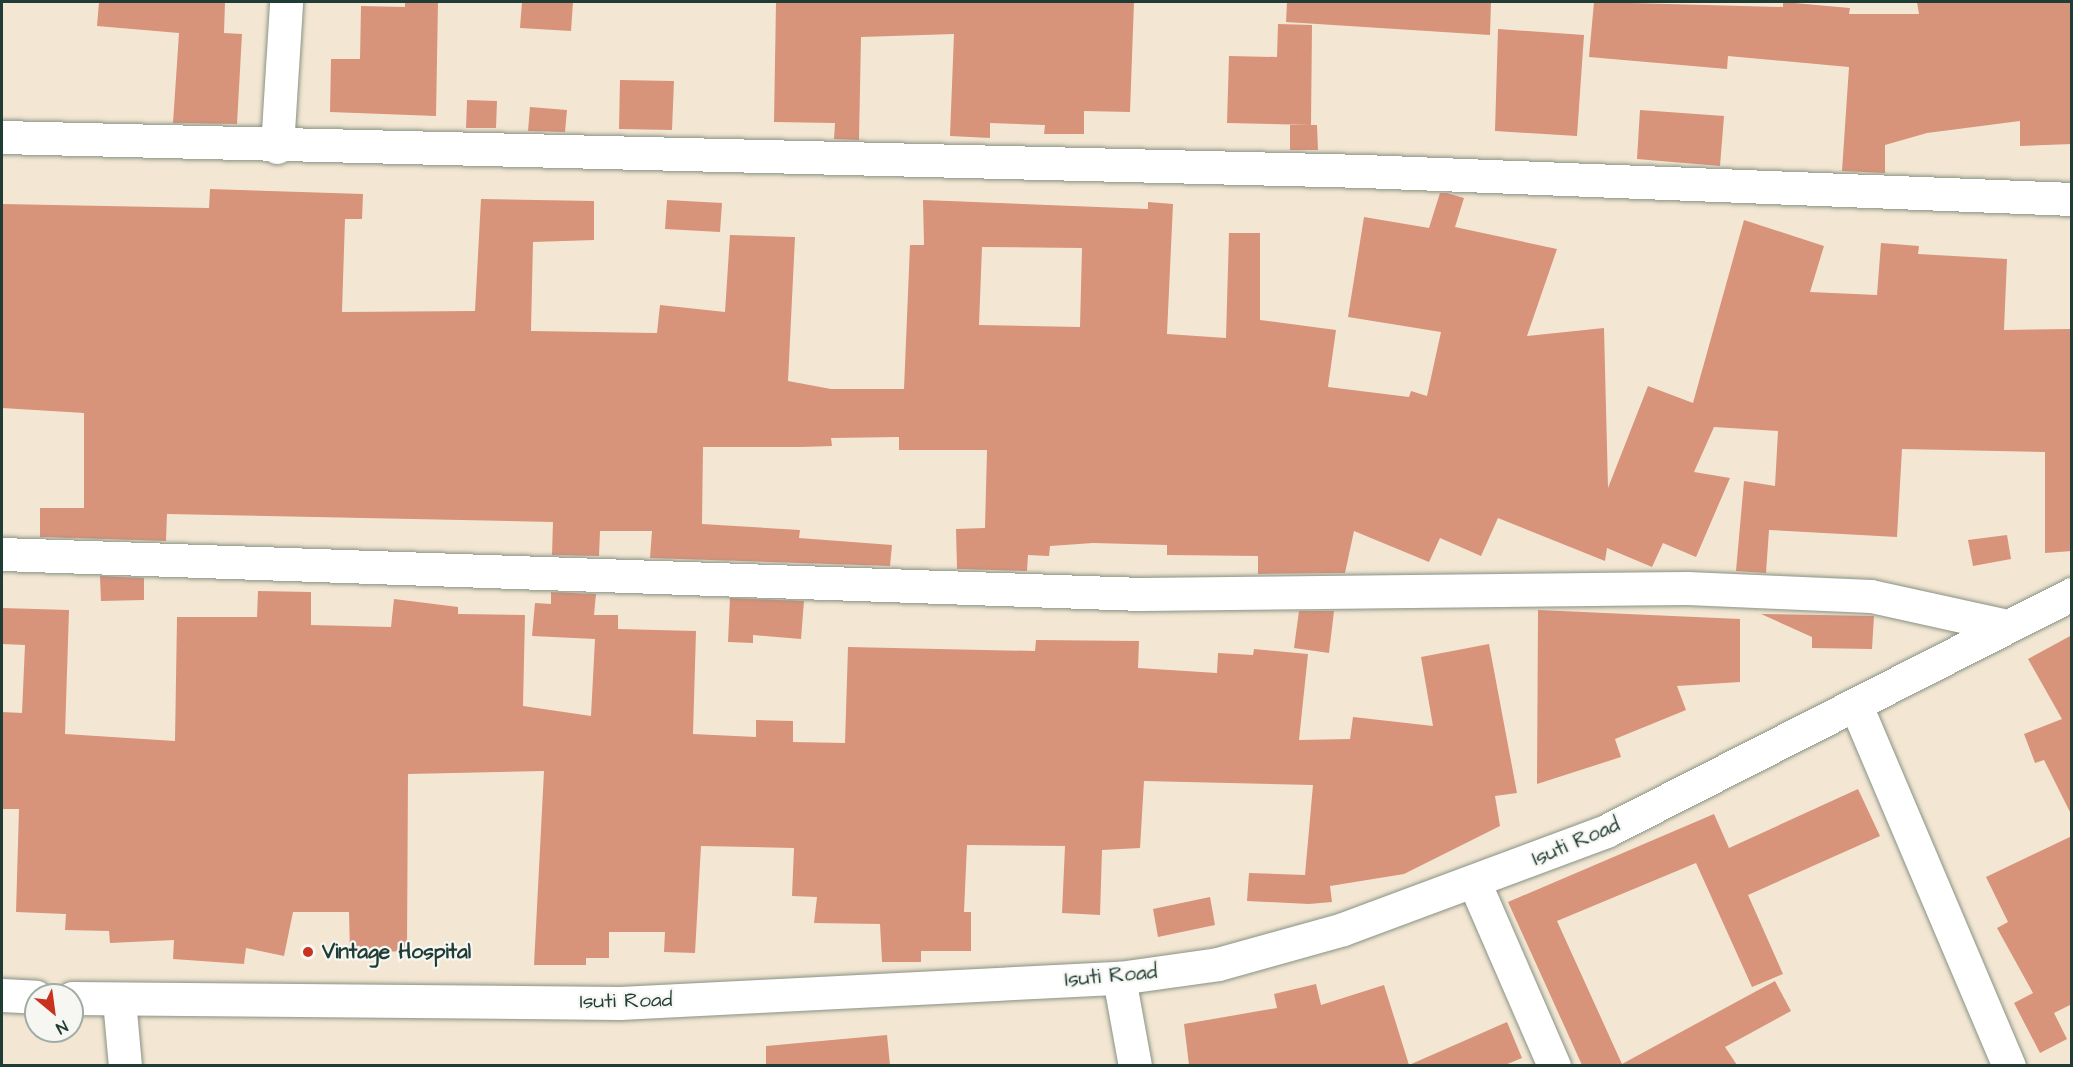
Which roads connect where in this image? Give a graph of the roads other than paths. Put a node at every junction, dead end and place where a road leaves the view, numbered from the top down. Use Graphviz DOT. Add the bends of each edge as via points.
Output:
graph roads {
  1 [pos="286,2"];
  2 [pos="2,137"];
  3 [pos="277,147"];
  4 [pos="2072,199"];
  5 [pos="2,554"];
  6 [pos="2072,594"];
  7 [pos="2007,626"];
  8 [pos="1857,708"];
  9 [pos="1476,884"];
  10 [pos="1119,978"];
  11 [pos="2,995"];
  12 [pos="24,996"];
  13 [pos="84,999"];
  14 [pos="119,1000"];
  15 [pos="125,1065"];
  16 [pos="1135,1065"];
  17 [pos="1554,1065"];
  18 [pos="2009,1065"];
  1 -- 3 [label="street"];
  2 -- 3 [label="street"];
  3 -- 4 [label="street" via="1363,171"];
  5 -- 7 [label="street" via="1141,594 1687,588 1871,596"];
  6 -- 7 [label="street, Isuti Road"];
  7 -- 8 [label="street, Isuti Road"];
  8 -- 9 [label="street, Isuti Road" via="1606,831"];
  8 -- 18 [label="street"];
  9 -- 10 [label="street, Isuti Road" via="1218,964"];
  9 -- 17 [label="street"];
  10 -- 14 [label="street, Isuti Road" via="620,1003"];
  10 -- 16 [label="street"];
  11 -- 12 [label="street"];
  13 -- 14 [label="street, Isuti Road"];
  14 -- 15 [label="street"];
}
